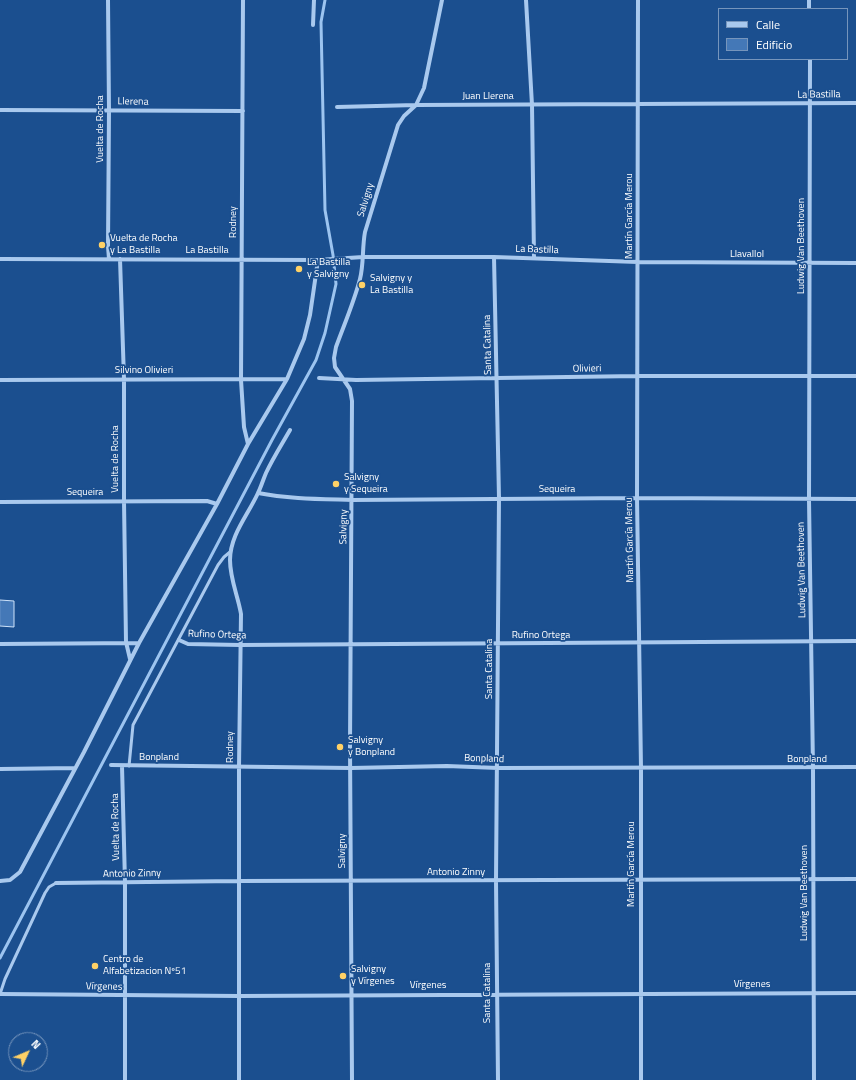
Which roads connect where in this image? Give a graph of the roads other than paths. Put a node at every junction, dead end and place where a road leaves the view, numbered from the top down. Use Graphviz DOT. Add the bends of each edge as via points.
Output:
graph roads {
  1 [pos="108,0"];
  2 [pos="243,0"];
  3 [pos="314,0"];
  4 [pos="442,0"];
  5 [pos="526,0"];
  6 [pos="638,0"];
  7 [pos="314,25"];
  8 [pos="810,60"];
  9 [pos="810,103"];
  10 [pos="856,103"];
  11 [pos="532,105"];
  12 [pos="638,105"];
  13 [pos="416,106"];
  14 [pos="337,107"];
  15 [pos="0,110"];
  16 [pos="109,110"];
  17 [pos="243,111"];
  18 [pos="363,257"];
  19 [pos="494,257"];
  20 [pos="534,258"];
  21 [pos="0,259"];
  22 [pos="110,259"];
  23 [pos="120,259"];
  24 [pos="242,259"];
  25 [pos="318,260"];
  26 [pos="638,262"];
  27 [pos="810,263"];
  28 [pos="856,263"];
  29 [pos="810,375"];
  30 [pos="638,376"];
  31 [pos="856,376"];
  32 [pos="319,378"];
  33 [pos="496,378"];
  34 [pos="124,379"];
  35 [pos="343,379"];
  36 [pos="0,380"];
  37 [pos="241,380"];
  38 [pos="287,380"];
  39 [pos="290,430"];
  40 [pos="248,444"];
  41 [pos="258,493"];
  42 [pos="499,498"];
  43 [pos="637,498"];
  44 [pos="856,499"];
  45 [pos="352,500"];
  46 [pos="809,500"];
  47 [pos="124,501"];
  48 [pos="0,502"];
  49 [pos="217,504"];
  50 [pos="230,552"];
  51 [pos="179,640"];
  52 [pos="811,641"];
  53 [pos="856,641"];
  54 [pos="126,642"];
  55 [pos="139,643"];
  56 [pos="352,643"];
  57 [pos="639,643"];
  58 [pos="0,644"];
  59 [pos="498,644"];
  60 [pos="240,645"];
  61 [pos="131,660"];
  62 [pos="111,765"];
  63 [pos="122,766"];
  64 [pos="129,766"];
  65 [pos="239,767"];
  66 [pos="856,767"];
  67 [pos="75,768"];
  68 [pos="351,768"];
  69 [pos="498,768"];
  70 [pos="641,768"];
  71 [pos="813,768"];
  72 [pos="0,769"];
  73 [pos="814,879"];
  74 [pos="856,879"];
  75 [pos="496,880"];
  76 [pos="640,880"];
  77 [pos="0,881"];
  78 [pos="239,881"];
  79 [pos="351,881"];
  80 [pos="125,882"];
  81 [pos="56,883"];
  82 [pos="813,993"];
  83 [pos="856,993"];
  84 [pos="0,994"];
  85 [pos="496,994"];
  86 [pos="641,994"];
  87 [pos="352,995"];
  88 [pos="125,996"];
  89 [pos="239,996"];
  90 [pos="0,998"];
  91 [pos="125,1080"];
  92 [pos="239,1080"];
  93 [pos="352,1080"];
  94 [pos="498,1080"];
  95 [pos="641,1080"];
  96 [pos="814,1080"];
  1 -- 16 [label="street, Vuelta de Rocha"];
  2 -- 17 [label="street, Rodney"];
  3 -- 7 [label="street"];
  4 -- 13 [label="street, Salvigny" via="424,88"];
  5 -- 11 [label="street"];
  6 -- 12 [label="street, Martín García Merou"];
  8 -- 9 [label="street, Ludwig Van Beethoven"];
  9 -- 10 [label="street, La Bastilla"];
  9 -- 12 [label="street, La Bastilla"];
  9 -- 27 [label="street, Ludwig Van Beethoven"];
  11 -- 12 [label="street, Juan Llerena"];
  11 -- 13 [label="street, Juan Llerena"];
  11 -- 20 [label="street"];
  12 -- 26 [label="street, Martín García Merou"];
  13 -- 14 [label="street, Juan Llerena"];
  13 -- 18 [label="street, Salvigny" via="398,125 364,232"];
  15 -- 16 [label="street, Llerena"];
  16 -- 17 [label="street, Llerena"];
  16 -- 22 [label="street, Vuelta de Rocha"];
  17 -- 24 [label="street, Rodney"];
  18 -- 19 [label="street, La Bastilla"];
  18 -- 25 [label="street, La Bastilla"];
  18 -- 35 [label="street, Salvigny" via="360,280 334,358 335,367"];
  19 -- 20 [label="street, La Bastilla"];
  19 -- 33 [label="street, Santa Catalina"];
  20 -- 26 [label="street, La Bastilla"];
  21 -- 22 [label="street, La Bastilla"];
  22 -- 23 [label="street, La Bastilla"];
  23 -- 24 [label="street, La Bastilla"];
  23 -- 34 [label="street, Vuelta de Rocha"];
  24 -- 25 [label="street, La Bastilla"];
  24 -- 37 [label="street, Rodney"];
  25 -- 38 [label="street" via="310,315 304,338"];
  26 -- 27 [label="street, Llavallol"];
  26 -- 30 [label="street, Martín García Merou"];
  27 -- 28 [label="street, Llavallol"];
  27 -- 29 [label="street, Ludwig Van Beethoven"];
  29 -- 30 [label="street, Olivieri"];
  29 -- 31 [label="street, Olivieri"];
  29 -- 46 [label="street, Ludwig Van Beethoven"];
  30 -- 33 [label="street, Olivieri"];
  30 -- 43 [label="street, Martín García Merou"];
  32 -- 35 [label="street, Olivieri"];
  33 -- 35 [label="street, Olivieri"];
  33 -- 42 [label="street, Santa Catalina"];
  34 -- 36 [label="street, Silvino Olivieri"];
  34 -- 37 [label="street, Silvino Olivieri"];
  34 -- 47 [label="street, Vuelta de Rocha"];
  35 -- 45 [label="street, Salvigny" via="350,389 352,401"];
  37 -- 38 [label="street, Silvino Olivieri"];
  37 -- 40 [label="street, Rodney" via="244,427"];
  38 -- 40 [label="street"];
  39 -- 41 [label="street, Rodney"];
  40 -- 49 [label="street"];
  41 -- 45 [label="street, Sequeira" via="311,499"];
  41 -- 50 [label="street, Rodney" via="237,531"];
  42 -- 43 [label="street, Sequeira"];
  42 -- 45 [label="street, Sequeira"];
  42 -- 59 [label="street, Santa Catalina"];
  43 -- 46 [label="street, Sequeira"];
  43 -- 57 [label="street, Martín García Merou"];
  44 -- 46 [label="street, Sequeira"];
  45 -- 56 [label="street, Salvigny"];
  46 -- 52 [label="street, Ludwig Van Beethoven"];
  47 -- 48 [label="street, Sequeira"];
  47 -- 49 [label="street, Sequeira" via="207,501"];
  47 -- 54 [label="street, Vuelta de Rocha"];
  49 -- 55 [label="street"];
  50 -- 51 [label="lane" via="218,565"];
  50 -- 60 [label="street, Rodney" via="231,577 242,614"];
  51 -- 60 [label="street, Rufino Ortega" via="188,644"];
  51 -- 64 [label="lane" via="133,725"];
  52 -- 53 [label="street, Rufino Ortega"];
  52 -- 57 [label="street, Rufino Ortega"];
  52 -- 71 [label="street, Ludwig Van Beethoven"];
  54 -- 55 [label="street"];
  54 -- 58 [label="street"];
  54 -- 61 [label="street, Vuelta de Rocha"];
  55 -- 61 [label="street"];
  56 -- 59 [label="street, Rufino Ortega"];
  56 -- 60 [label="street, Rufino Ortega"];
  56 -- 68 [label="street, Salvigny"];
  57 -- 59 [label="street, Rufino Ortega"];
  57 -- 70 [label="street, Martín García Merou"];
  59 -- 69 [label="street, Santa Catalina"];
  60 -- 65 [label="street, Rodney"];
  61 -- 67 [label="street"];
  62 -- 63 [label="street, Bonpland"];
  63 -- 64 [label="street, Bonpland"];
  63 -- 80 [label="street, Vuelta de Rocha"];
  64 -- 65 [label="street, Bonpland"];
  65 -- 68 [label="street, Bonpland"];
  65 -- 78 [label="street, Rodney"];
  66 -- 71 [label="street, Bonpland"];
  67 -- 72 [label="street"];
  67 -- 77 [label="street" via="20,872 10,880"];
  68 -- 69 [label="street, Bonpland"];
  68 -- 79 [label="street, Salvigny"];
  69 -- 70 [label="street, Bonpland"];
  69 -- 75 [label="street, Santa Catalina"];
  70 -- 71 [label="street, Bonpland"];
  70 -- 76 [label="street, Martín García Merou"];
  71 -- 73 [label="street, Ludwig Van Beethoven"];
  73 -- 74 [label="street, Antonio Zinny"];
  73 -- 76 [label="street, Antonio Zinny"];
  73 -- 82 [label="street, Ludwig Van Beethoven"];
  75 -- 76 [label="street, Antonio Zinny"];
  75 -- 79 [label="street, Antonio Zinny"];
  75 -- 85 [label="street, Santa Catalina"];
  76 -- 86 [label="street, Martín García Merou"];
  78 -- 79 [label="street, Antonio Zinny"];
  78 -- 80 [label="street, Antonio Zinny"];
  78 -- 89 [label="street, Rodney"];
  79 -- 87 [label="street, Salvigny"];
  80 -- 81 [label="street, Antonio Zinny"];
  80 -- 88 [label="street, Vuelta de Rocha"];
  81 -- 84 [label="lane" via="45,893"];
  82 -- 83 [label="street, Vírgenes"];
  82 -- 86 [label="street, Vírgenes"];
  82 -- 96 [label="street, Ludwig Van Beethoven"];
  84 -- 88 [label="street, Vírgenes"];
  84 -- 90 [label="street"];
  85 -- 86 [label="street, Vírgenes"];
  85 -- 87 [label="street, Vírgenes"];
  85 -- 94 [label="street, Santa Catalina"];
  86 -- 95 [label="street, Martín García Merou"];
  87 -- 89 [label="street, Vírgenes"];
  87 -- 93 [label="street, Salvigny"];
  88 -- 89 [label="street, Vírgenes"];
  88 -- 91 [label="street, Vuelta de Rocha"];
  89 -- 92 [label="street, Rodney"];
}
